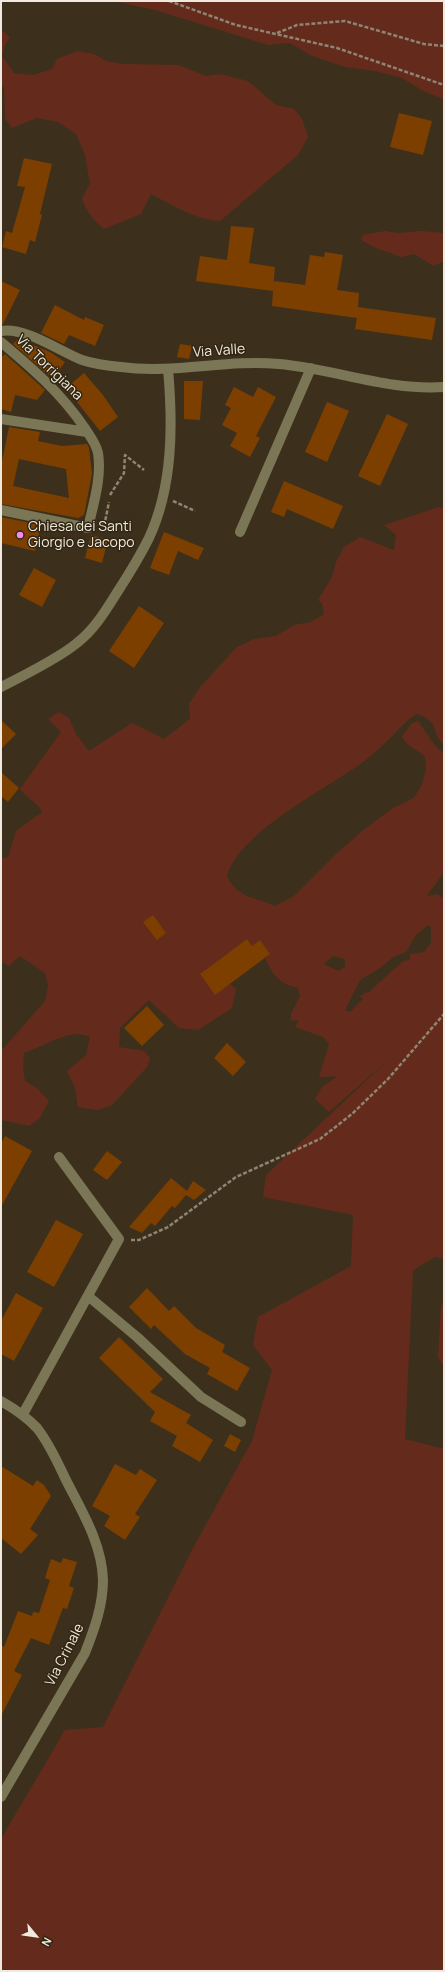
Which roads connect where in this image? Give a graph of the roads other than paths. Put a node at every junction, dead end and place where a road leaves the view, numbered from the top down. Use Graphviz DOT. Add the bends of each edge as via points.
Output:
graph roads {
  1 [pos="1,331"];
  2 [pos="1,342"];
  3 [pos="311,368"];
  4 [pos="168,369"];
  5 [pos="444,387"];
  6 [pos="1,419"];
  7 [pos="87,432"];
  8 [pos="1,510"];
  9 [pos="240,532"];
  10 [pos="1,687"];
  11 [pos="59,1157"];
  12 [pos="88,1296"];
  13 [pos="1,1401"];
  14 [pos="23,1414"];
  15 [pos="241,1422"];
  16 [pos="1,1797"];
  1 -- 4 [label="street, Via Valle" via="18,330 84,361 122,368"];
  2 -- 7 [label="street, Via Torrigiana" via="57,392"];
  3 -- 4 [label="street, Via Valle" via="248,363"];
  3 -- 5 [label="street, Via Valle" via="412,387"];
  3 -- 9 [label="street"];
  4 -- 10 [label="street" via="171,435 162,496 149,538 123,583 84,637 68,650"];
  6 -- 7 [label="street"];
  7 -- 8 [label="street, Via Torrigiana" via="98,453 99,466 88,528"];
  11 -- 12 [label="street" via="119,1239"];
  12 -- 14 [label="street"];
  12 -- 15 [label="street" via="138,1337 201,1397"];
  13 -- 14 [label="street, Via Crinale"];
  14 -- 16 [label="street, Via Crinale" via="50,1446 94,1535 101,1559 102,1600 85,1653"];
}
